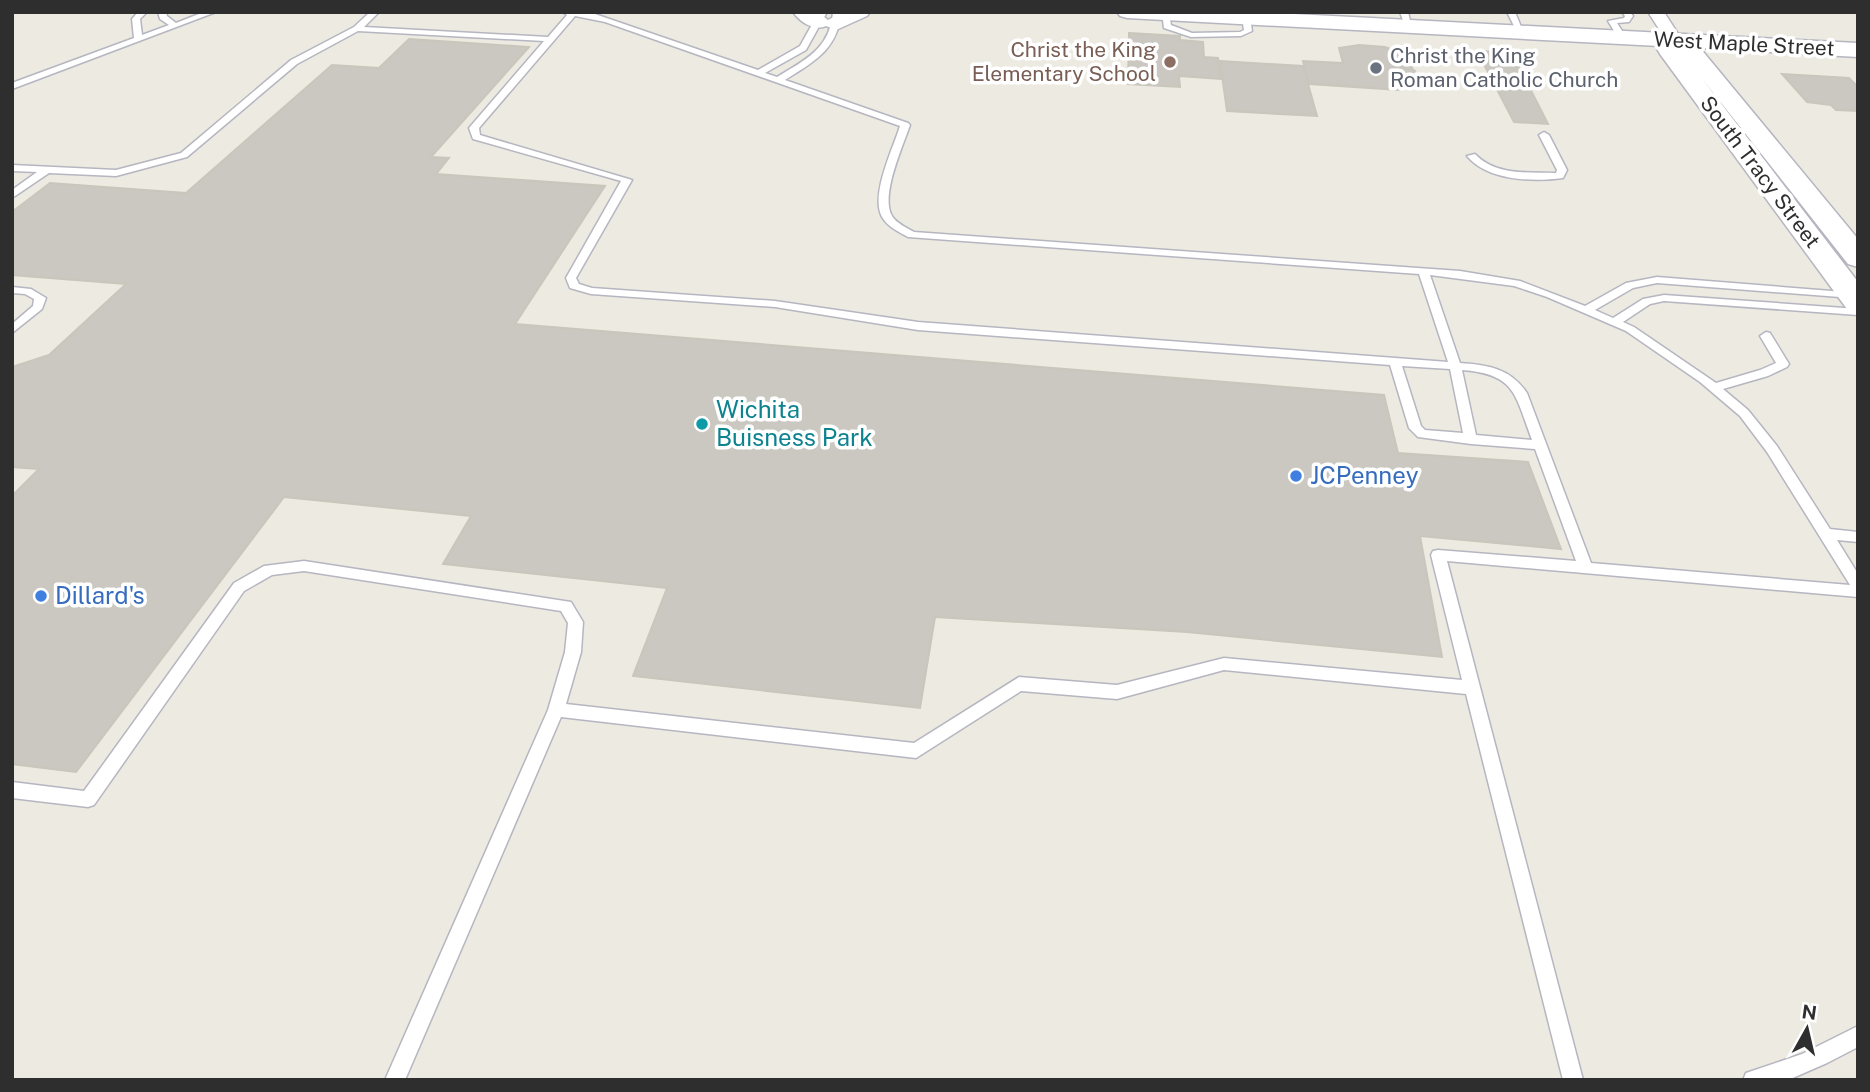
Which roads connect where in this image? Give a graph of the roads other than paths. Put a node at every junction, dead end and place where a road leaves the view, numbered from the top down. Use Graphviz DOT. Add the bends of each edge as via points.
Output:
graph roads {
  1 [pos="143,12"];
  2 [pos="162,12"];
  3 [pos="212,12"];
  4 [pos="375,12"];
  5 [pos="561,12"];
  6 [pos="860,12"];
  7 [pos="1127,12"];
  8 [pos="1511,12"];
  9 [pos="1626,12"];
  10 [pos="1656,12"];
  11 [pos="573,13"];
  12 [pos="1136,13"];
  13 [pos="1246,15"];
  14 [pos="823,17"];
  15 [pos="1406,19"];
  16 [pos="176,26"];
  17 [pos="357,29"];
  18 [pos="1521,32"];
  19 [pos="1622,37"];
  20 [pos="138,39"];
  21 [pos="550,39"];
  22 [pos="1674,40"];
  23 [pos="1742,44"];
  24 [pos="1858,50"];
  25 [pos="759,73"];
  26 [pos="1712,74"];
  27 [pos="778,80"];
  28 [pos="12,86"];
  29 [pos="1544,135"];
  30 [pos="1472,156"];
  31 [pos="12,168"];
  32 [pos="46,170"];
  33 [pos="12,195"];
  34 [pos="1858,258"];
  35 [pos="1424,272"];
  36 [pos="12,290"];
  37 [pos="1856,301"];
  38 [pos="1586,310"];
  39 [pos="1614,322"];
  40 [pos="12,330"];
  41 [pos="1766,336"];
  42 [pos="1395,361"];
  43 [pos="1455,366"];
  44 [pos="1714,387"];
  45 [pos="1471,440"];
  46 [pos="1540,445"];
  47 [pos="1825,534"];
  48 [pos="1858,537"];
  49 [pos="1586,568"];
  50 [pos="1858,589"];
  51 [pos="1473,688"];
  52 [pos="556,710"];
  53 [pos="12,790"];
  54 [pos="1858,1036"];
  55 [pos="1779,1077"];
  56 [pos="395,1080"];
  57 [pos="1573,1080"];
  58 [pos="1753,1080"];
  1 -- 20 [label="lane" via="136,19"];
  2 -- 16 [label="lane"];
  3 -- 16 [label="lane"];
  4 -- 17 [label="lane"];
  5 -- 11 [label="lane"];
  6 -- 14 [label="main road"];
  7 -- 12 [label="main road, West Maple Street"];
  8 -- 18 [label="lane"];
  9 -- 19 [label="lane" via="1626,20 1612,21"];
  10 -- 22 [label="street, South Tracy Street"];
  11 -- 21 [label="lane"];
  11 -- 25 [label="lane" via="608,20"];
  12 -- 13 [label="main road, West Maple Street"];
  13 -- 15 [label="main road, West Maple Street"];
  14 -- 25 [label="lane" via="798,52"];
  14 -- 27 [label="lane" via="820,54"];
  15 -- 18 [label="main road, West Maple Street"];
  16 -- 20 [label="lane"];
  17 -- 21 [label="lane"];
  17 -- 32 [label="lane" via="294,62 184,155 116,173"];
  18 -- 19 [label="main road, West Maple Street"];
  19 -- 22 [label="main road, West Maple Street"];
  20 -- 28 [label="lane"];
  21 -- 42 [label="lane" via="474,128 476,137 627,180 571,278 574,286 775,304 918,326"];
  22 -- 23 [label="main road, West Maple Street"];
  22 -- 26 [label="main road, South Tracy Street"];
  22 -- 37 [label="main road, South Tracy Street" via="1668,49"];
  23 -- 24 [label="main road, West Maple Street"];
  23 -- 26 [label="main road" via="1712,59"];
  25 -- 27 [label="lane"];
  26 -- 34 [label="main road, South Tracy Street"];
  27 -- 35 [label="lane" via="905,125 884,196 886,215 912,235"];
  29 -- 30 [label="lane" via="1562,170 1560,176 1501,172 1486,168"];
  31 -- 32 [label="lane"];
  32 -- 33 [label="lane"];
  35 -- 38 [label="lane" via="1516,283"];
  35 -- 43 [label="lane"];
  36 -- 40 [label="lane" via="27,290 40,298 38,307"];
  37 -- 38 [label="lane" via="1657,280 1630,285"];
  37 -- 39 [label="lane" via="1664,298 1647,301"];
  38 -- 39 [label="lane"];
  39 -- 44 [label="lane"];
  41 -- 44 [label="lane" via="1783,364"];
  42 -- 43 [label="lane"];
  42 -- 45 [label="lane" via="1415,428 1422,434"];
  43 -- 45 [label="lane"];
  43 -- 46 [label="lane" via="1500,372 1513,380"];
  44 -- 47 [label="lane" via="1744,413 1772,449"];
  45 -- 46 [label="lane"];
  46 -- 49 [label="lane"];
  47 -- 48 [label="lane"];
  47 -- 50 [label="lane"];
  49 -- 50 [label="lane"];
  49 -- 51 [label="lane" via="1438,555"];
  51 -- 52 [label="lane" via="1224,664 1117,692 1019,684 916,751"];
  51 -- 57 [label="lane"];
  52 -- 53 [label="lane" via="573,652 576,622 566,606 304,566 269,570 239,587 88,799"];
  52 -- 56 [label="lane"];
  54 -- 55 [label="lane"];
  55 -- 58 [label="lane"];
}
